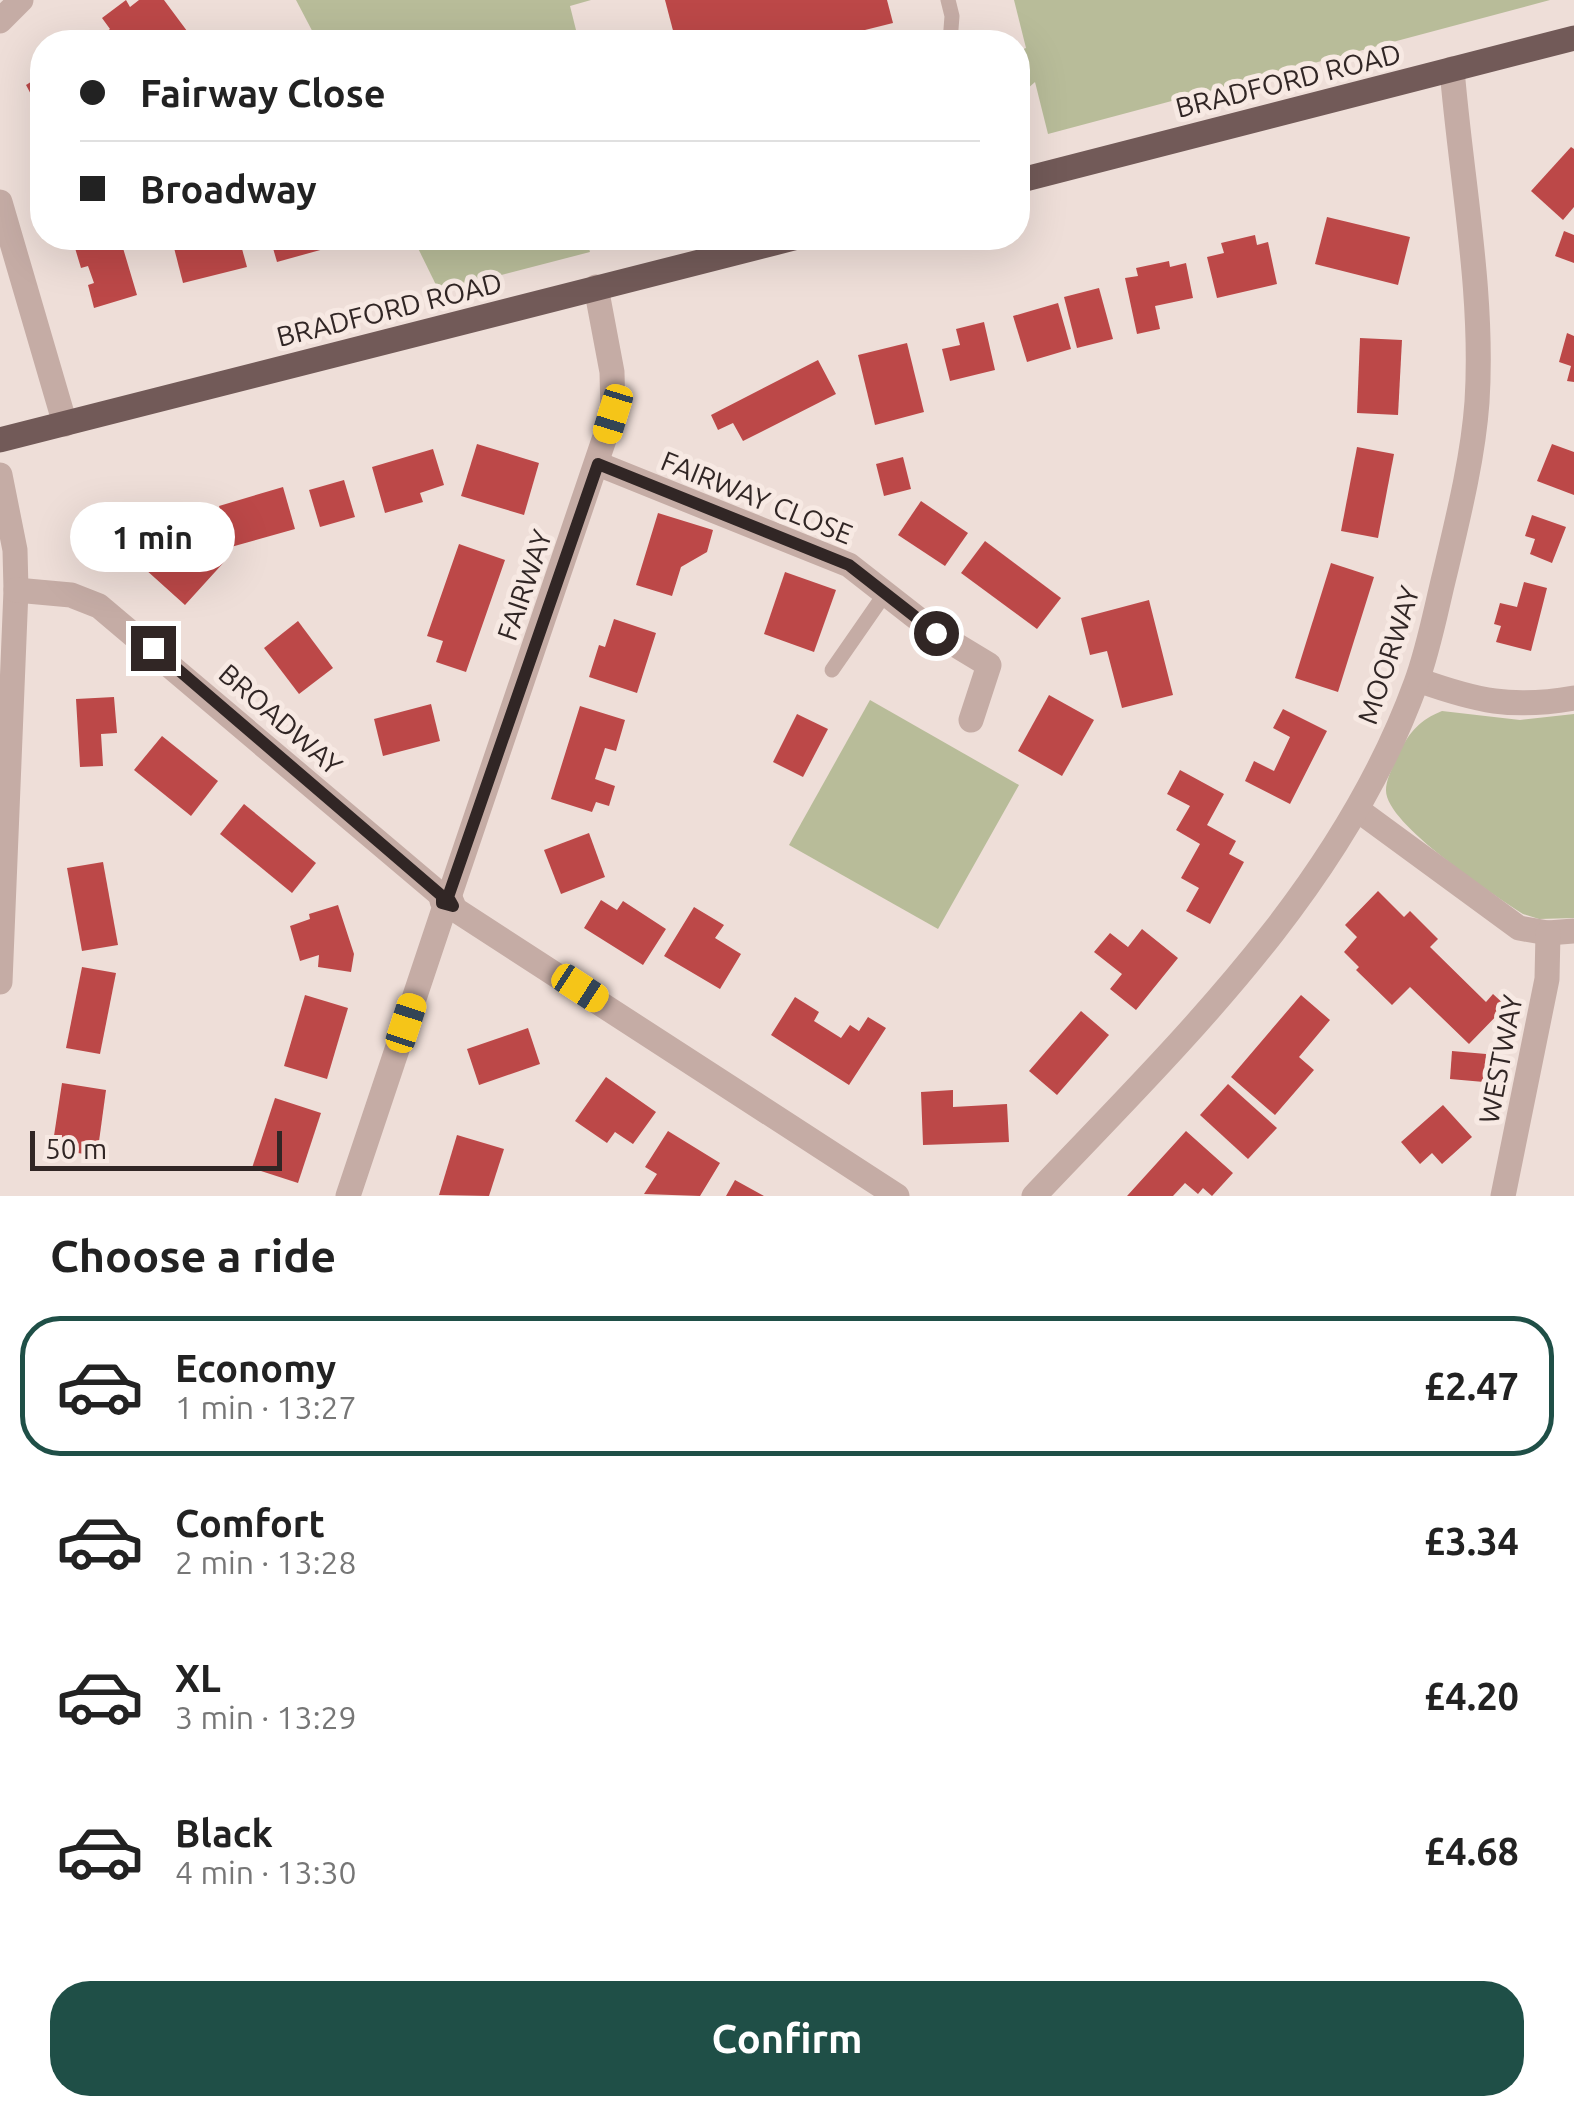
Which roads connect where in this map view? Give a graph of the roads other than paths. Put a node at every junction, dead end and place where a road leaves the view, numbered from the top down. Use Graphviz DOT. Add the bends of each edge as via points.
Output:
graph roads {
  1 [pos="21,0"];
  2 [pos="948,0"];
  3 [pos="0,21"];
  4 [pos="951,30"];
  5 [pos="1574,38"];
  6 [pos="1452,69"];
  7 [pos="1030,178"];
  8 [pos="0,202"];
  9 [pos="746,250"];
  10 [pos="596,287"];
  11 [pos="65,424"];
  12 [pos="0,440"];
  13 [pos="598,464"];
  14 [pos="0,475"];
  15 [pos="16,590"];
  16 [pos="884,595"];
  17 [pos="832,670"];
  18 [pos="1418,680"];
  19 [pos="1574,698"];
  20 [pos="970,720"];
  21 [pos="1358,810"];
  22 [pos="447,901"];
  23 [pos="1574,932"];
  24 [pos="1548,933"];
  25 [pos="0,982"];
  26 [pos="348,1196"];
  27 [pos="897,1196"];
  28 [pos="1034,1196"];
  29 [pos="1502,1196"];
  1 -- 3 [label="street"];
  2 -- 4 [label="lane"];
  5 -- 6 [label="main road, BRADFORD ROAD"];
  6 -- 7 [label="main road, BRADFORD ROAD"];
  6 -- 18 [label="street, MOORWAY" via="1476,303 1476,403 1455,533"];
  8 -- 11 [label="street"];
  9 -- 10 [label="main road, BRADFORD ROAD"];
  10 -- 11 [label="main road, BRADFORD ROAD"];
  10 -- 13 [label="street, FAIRWAY" via="613,414"];
  11 -- 12 [label="main road, BRADFORD ROAD"];
  13 -- 16 [label="street, FAIRWAY CLOSE" via="849,565"];
  13 -- 22 [label="street, FAIRWAY"];
  14 -- 15 [label="street"];
  15 -- 22 [label="street, BROADWAY" via="71,595 99,606"];
  15 -- 25 [label="street"];
  16 -- 17 [label="lane"];
  16 -- 20 [label="street, FAIRWAY CLOSE" via="989,665"];
  18 -- 19 [label="street" via="1480,701"];
  18 -- 21 [label="street, MOORWAY"];
  21 -- 24 [label="street" via="1519,928"];
  21 -- 28 [label="street, MOORWAY" via="1290,913 1210,1010"];
  22 -- 26 [label="street, FAIRWAY"];
  22 -- 27 [label="street, BROADWAY"];
  23 -- 24 [label="street"];
  24 -- 29 [label="street, WESTWAY" via="1547,978"];
}
